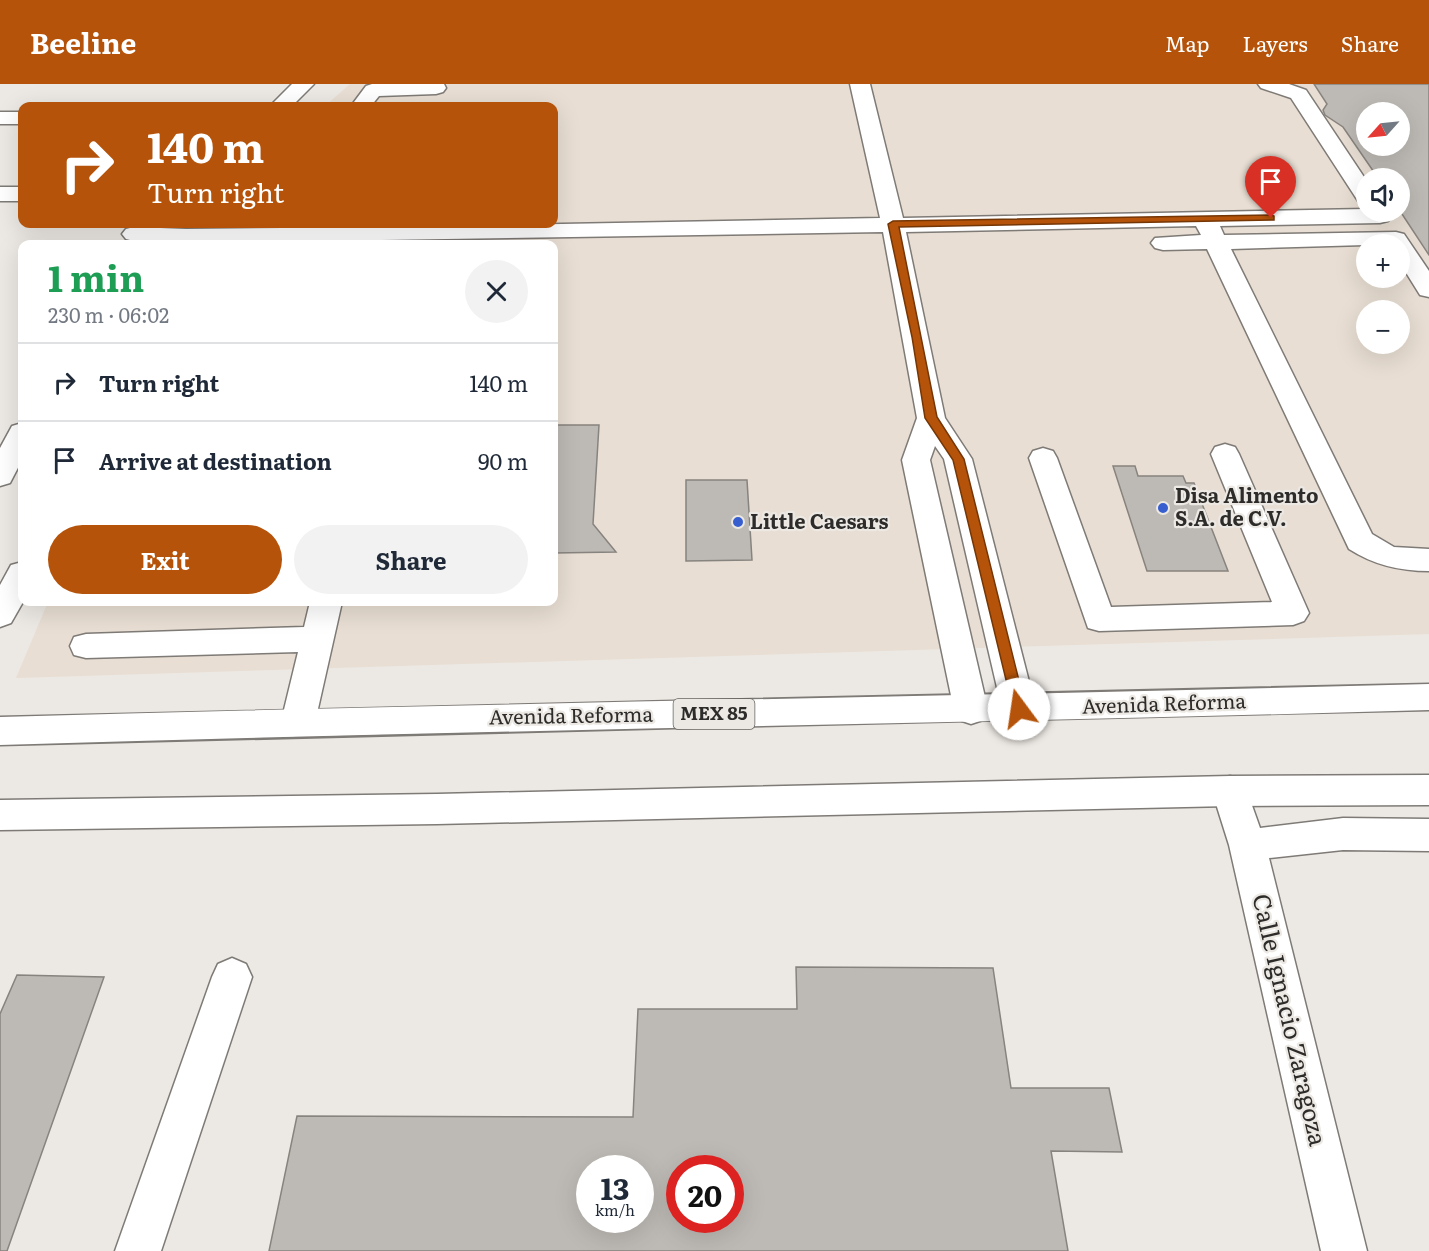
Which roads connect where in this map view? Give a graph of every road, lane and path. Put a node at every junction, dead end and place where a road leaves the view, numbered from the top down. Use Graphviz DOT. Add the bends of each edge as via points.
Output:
graph roads {
  1 [pos="304,84"];
  2 [pos="860,84"];
  3 [pos="1268,84"];
  4 [pos="434,93"];
  5 [pos="284,102"];
  6 [pos="364,102"];
  7 [pos="0,118"];
  8 [pos="18,118"];
  9 [pos="1356,181"];
  10 [pos="0,194"];
  11 [pos="18,194"];
  12 [pos="1356,216"];
  13 [pos="1210,231"];
  14 [pos="137,234"];
  15 [pos="400,234"];
  16 [pos="184,235"];
  17 [pos="896,236"];
  18 [pos="1356,240"];
  19 [pos="1145,243"];
  20 [pos="1028,245"];
  21 [pos="558,253"];
  22 [pos="1410,261"];
  23 [pos="1429,290"];
  24 [pos="931,418"];
  25 [pos="18,440"];
  26 [pos="1225,454"];
  27 [pos="1044,458"];
  28 [pos="0,476"];
  29 [pos="1429,560"];
  30 [pos="18,581"];
  31 [pos="325,606"];
  32 [pos="0,615"];
  33 [pos="317,639"];
  34 [pos="86,646"];
  35 [pos="1429,697"];
  36 [pos="1019,709"];
  37 [pos="971,710"];
  38 [pos="298,722"];
  39 [pos="0,731"];
  40 [pos="1429,790"];
  41 [pos="1230,791"];
  42 [pos="0,815"];
  43 [pos="1429,835"];
  44 [pos="1247,845"];
  45 [pos="231,977"];
  46 [pos="138,1251"];
  47 [pos="1344,1251"];
  1 -- 5 [label="main road"];
  2 -- 17 [label="main road"];
  3 -- 9 [label="main road" via="1299,94"];
  4 -- 6 [label="main road" via="373,90"];
  7 -- 8 [label="main road"];
  10 -- 11 [label="main road"];
  12 -- 13 [label="main road"];
  13 -- 17 [label="main road"];
  13 -- 18 [label="main road"];
  13 -- 19 [label="main road"];
  13 -- 29 [label="main road" via="1360,541 1380,555"];
  14 -- 16 [label="main road"];
  15 -- 16 [label="main road"];
  15 -- 17 [label="main road"];
  17 -- 20 [label="main road"];
  17 -- 21 [label="main road"];
  17 -- 24 [label="main road"];
  22 -- 23 [label="main road"];
  24 -- 36 [label="main road" via="958,459"];
  24 -- 37 [label="main road" via="916,460"];
  25 -- 28 [label="main road"];
  26 -- 27 [label="main road" via="1293,613 1099,619"];
  30 -- 32 [label="main road"];
  31 -- 33 [label="main road"];
  33 -- 34 [label="main road"];
  33 -- 38 [label="main road"];
  35 -- 36 [label="main road, Avenida Reforma / MEX 85"];
  36 -- 37 [label="main road, Avenida Reforma / MEX 85"];
  37 -- 38 [label="main road, Avenida Reforma / MEX 85"];
  38 -- 39 [label="main road, Avenida Reforma / MEX 85"];
  40 -- 41 [label="main road"];
  41 -- 42 [label="main road"];
  41 -- 44 [label="main road, Calle Ignacio Zaragoza"];
  43 -- 44 [label="main road" via="1343,834"];
  44 -- 47 [label="main road, Calle Ignacio Zaragoza"];
  45 -- 46 [label="main road"];
}
